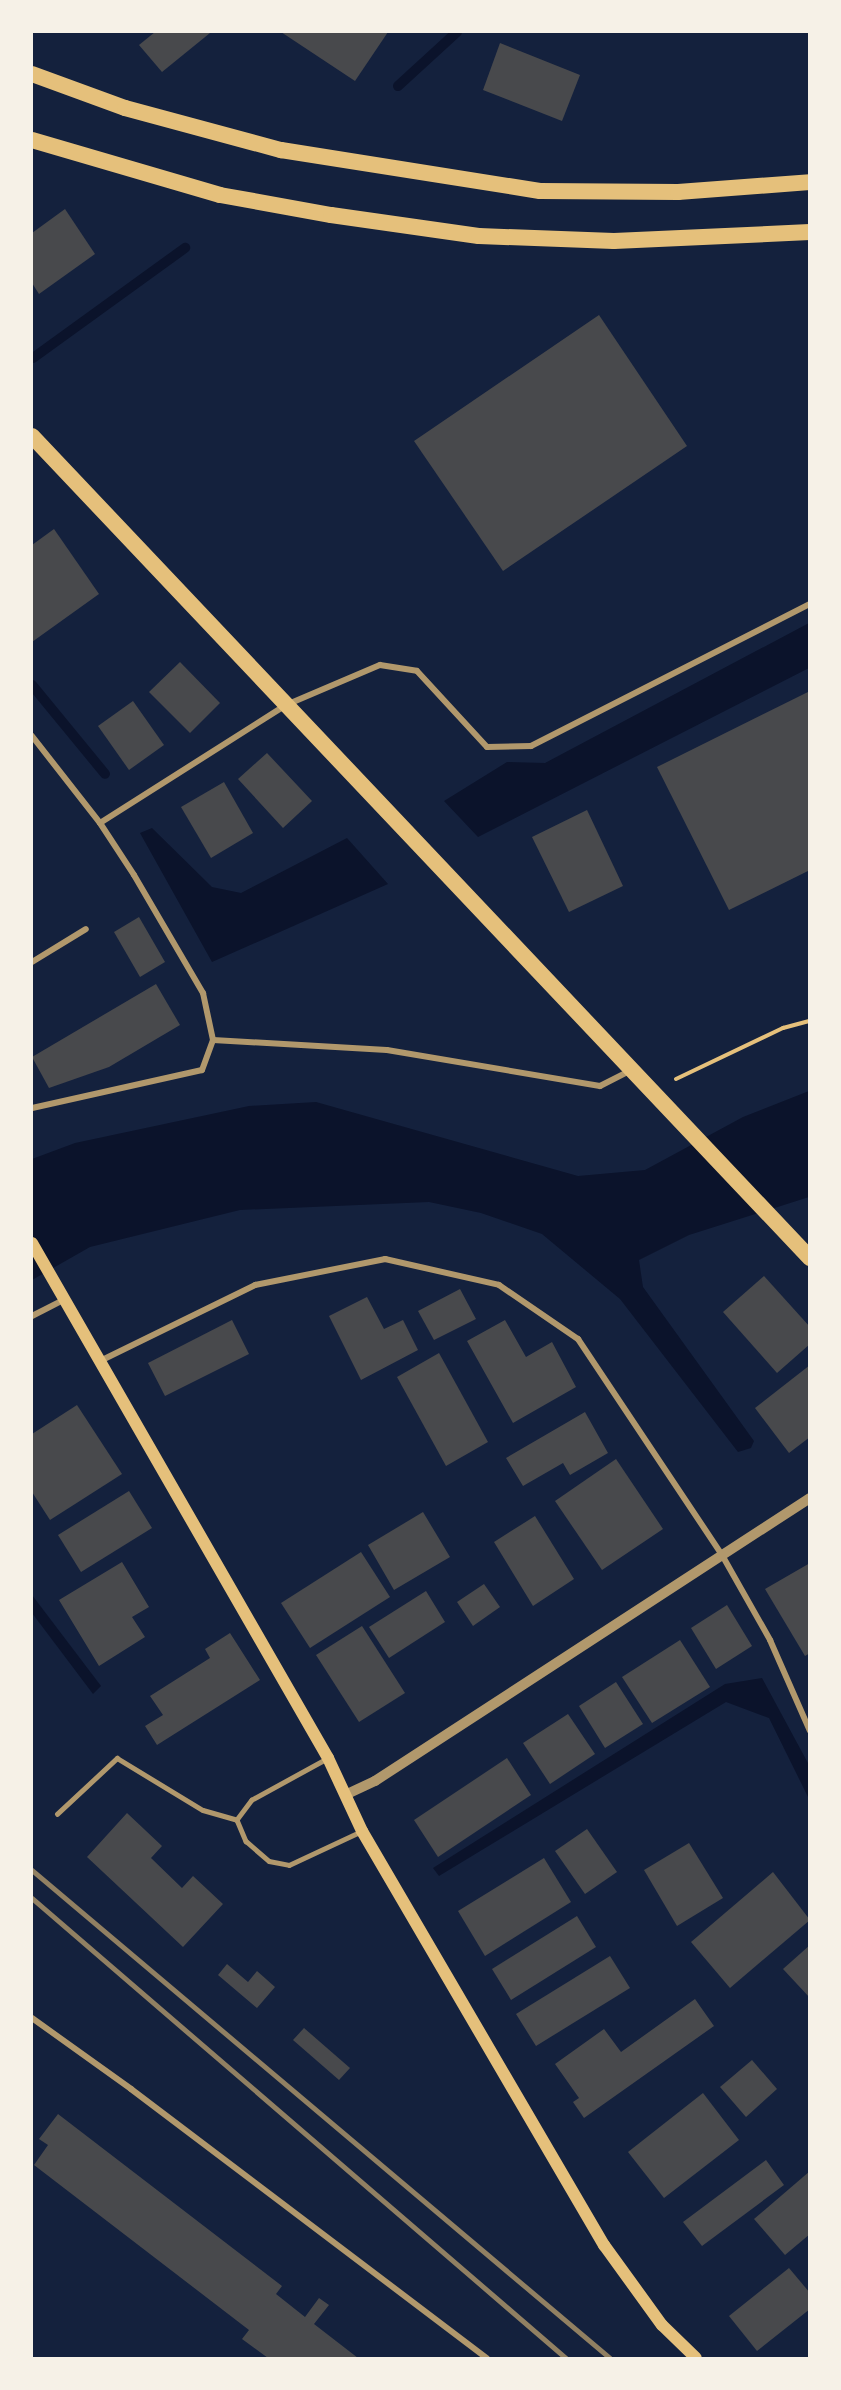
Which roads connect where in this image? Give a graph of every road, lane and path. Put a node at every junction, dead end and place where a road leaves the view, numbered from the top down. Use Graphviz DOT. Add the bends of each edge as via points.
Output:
graph roads {
  1 [pos="32,74"];
  2 [pos="32,140"];
  3 [pos="810,182"];
  4 [pos="810,232"];
  5 [pos="32,436"];
  6 [pos="810,604"];
  7 [pos="286,705"];
  8 [pos="32,736"];
  9 [pos="100,823"];
  10 [pos="86,929"];
  11 [pos="32,962"];
  12 [pos="810,1021"];
  13 [pos="213,1040"];
  14 [pos="632,1070"];
  15 [pos="651,1091"];
  16 [pos="32,1108"];
  17 [pos="32,1243"];
  18 [pos="808,1257"];
  19 [pos="64,1300"];
  20 [pos="32,1316"];
  21 [pos="99,1361"];
  22 [pos="810,1498"];
  23 [pos="722,1555"];
  24 [pos="810,1731"];
  25 [pos="328,1758"];
  26 [pos="345,1795"];
  27 [pos="57,1814"];
  28 [pos="237,1820"];
  29 [pos="362,1832"];
  30 [pos="32,2018"];
  31 [pos="488,2358"];
  32 [pos="696,2358"];
  1 -- 3 [label="highway" via="125,108 281,150 540,191 678,192"];
  2 -- 4 [label="highway" via="220,195 479,236 614,241"];
  5 -- 7 [label="highway"];
  6 -- 7 [label="street" via="531,746 487,747 417,671 380,665"];
  7 -- 9 [label="street"];
  7 -- 14 [label="highway"];
  8 -- 9 [label="street"];
  9 -- 13 [label="street" via="203,993"];
  10 -- 11 [label="street"];
  12 -- 15 [label="path" via="783,1028"];
  13 -- 14 [label="street" via="387,1050 600,1086"];
  13 -- 16 [label="street" via="202,1070"];
  14 -- 15 [label="highway"];
  15 -- 18 [label="highway"];
  17 -- 19 [label="main road"];
  19 -- 20 [label="street"];
  19 -- 21 [label="main road"];
  21 -- 23 [label="street" via="255,1285 385,1259 499,1285 578,1339"];
  21 -- 25 [label="main road"];
  22 -- 23 [label="street"];
  23 -- 24 [label="street" via="770,1640"];
  23 -- 26 [label="street" via="375,1781"];
  25 -- 26 [label="main road"];
  25 -- 28 [label="lane" via="252,1800"];
  26 -- 29 [label="main road"];
  27 -- 28 [label="lane" via="117,1758 203,1810"];
  28 -- 29 [label="lane" via="246,1841 269,1861 289,1864"];
  29 -- 32 [label="main road" via="604,2245 662,2325"];
  30 -- 31 [label="street"];
}
